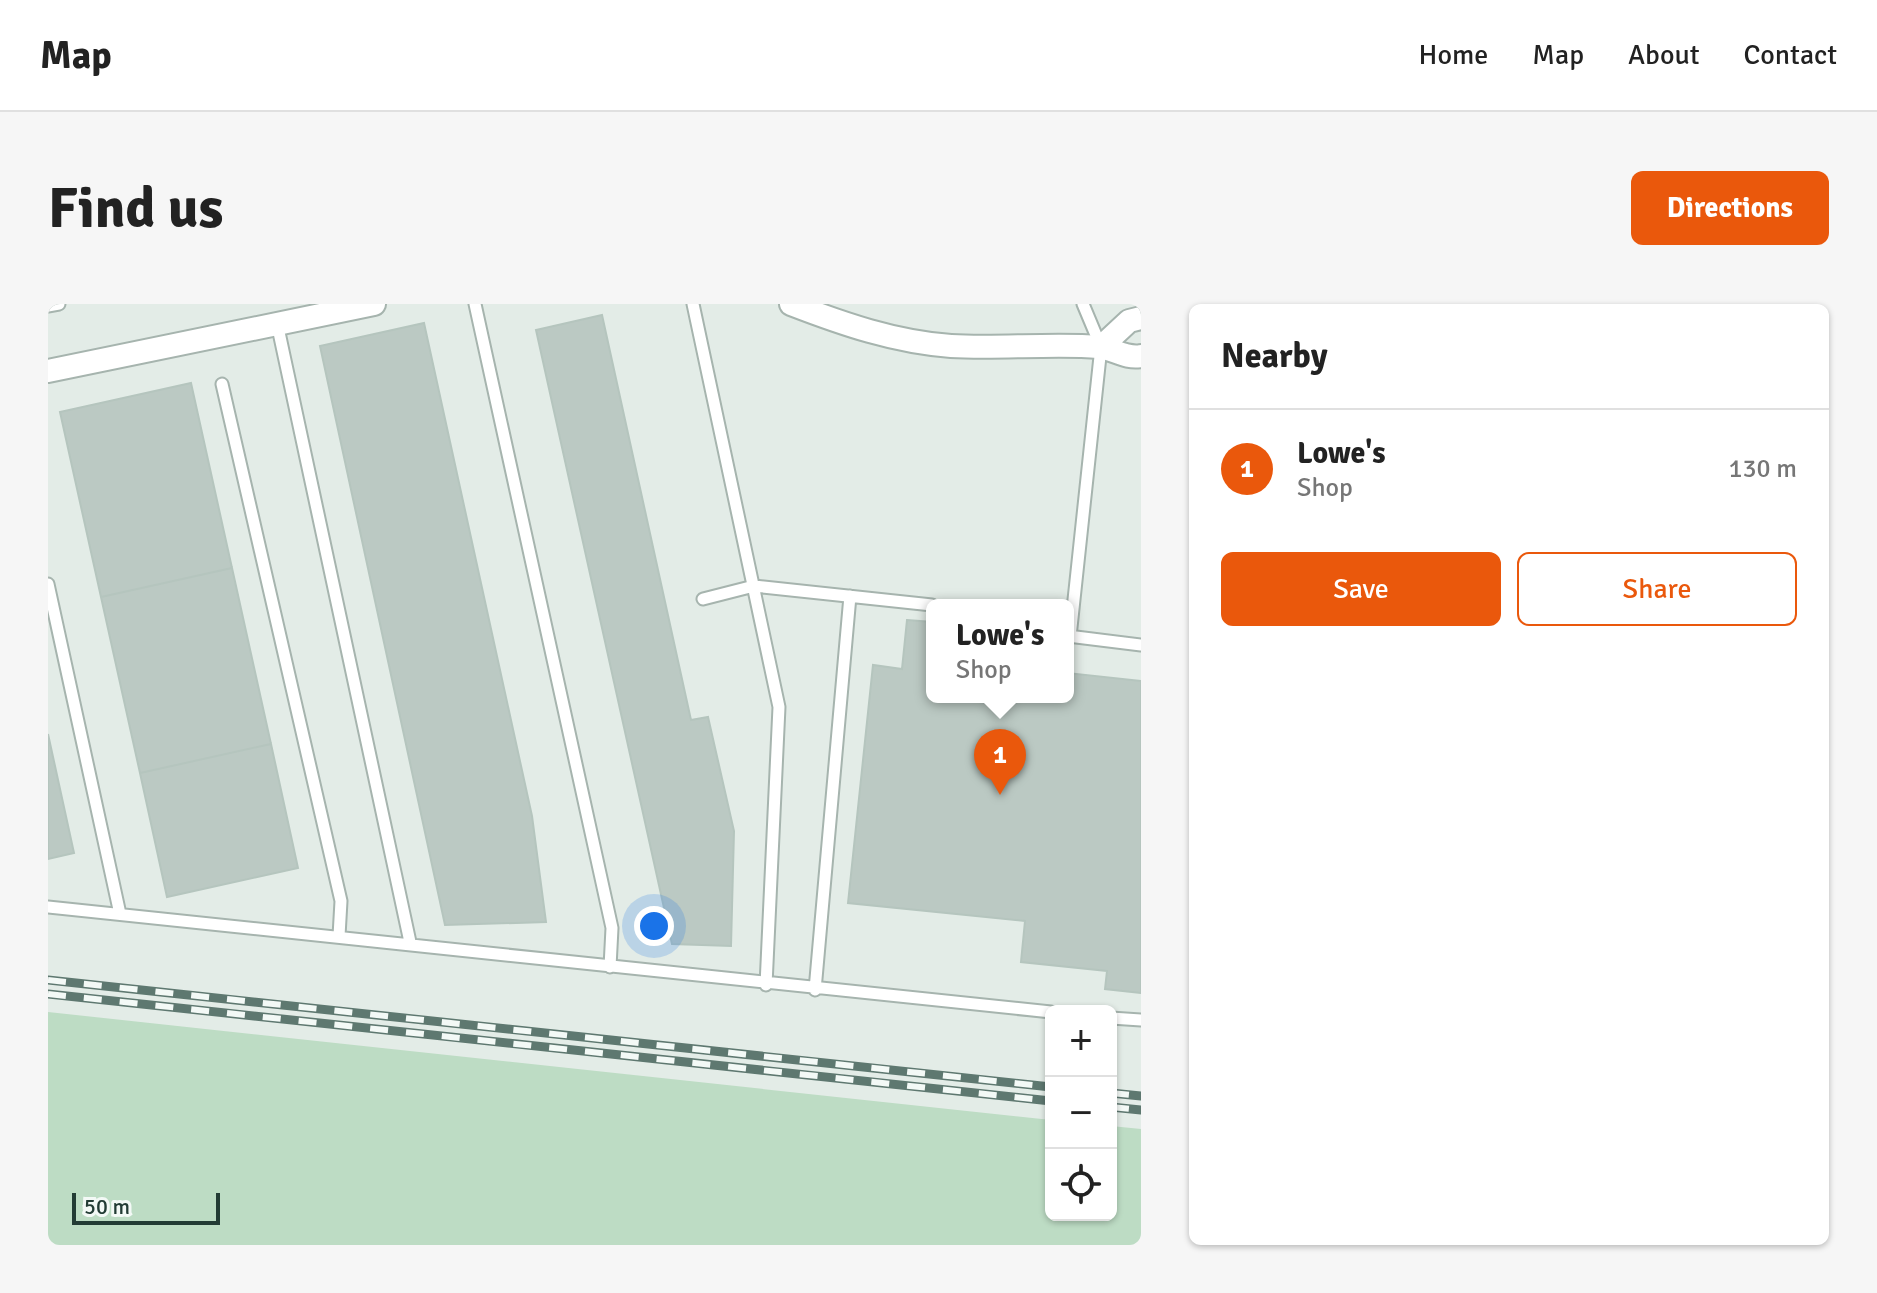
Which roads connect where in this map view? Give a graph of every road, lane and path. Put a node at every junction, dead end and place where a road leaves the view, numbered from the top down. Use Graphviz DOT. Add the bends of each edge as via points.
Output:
graph roads {
  1 [pos="59,304"];
  2 [pos="374,304"];
  3 [pos="475,304"];
  4 [pos="693,304"];
  5 [pos="791,304"];
  6 [pos="1083,304"];
  7 [pos="48,306"];
  8 [pos="1141,318"];
  9 [pos="277,323"];
  10 [pos="1101,347"];
  11 [pos="1141,356"];
  12 [pos="48,371"];
  13 [pos="222,384"];
  14 [pos="48,584"];
  15 [pos="754,586"];
  16 [pos="850,596"];
  17 [pos="703,599"];
  18 [pos="1073,599"];
  19 [pos="926,604"];
  20 [pos="1074,637"];
  21 [pos="1141,645"];
  22 [pos="48,907"];
  23 [pos="120,914"];
  24 [pos="339,936"];
  25 [pos="410,942"];
  26 [pos="610,967"];
  27 [pos="766,985"];
  28 [pos="815,990"];
  29 [pos="1045,1011"];
  30 [pos="1117,1018"];
  31 [pos="1141,1020"];
  1 -- 7 [label="lane"];
  2 -- 9 [label="street"];
  3 -- 26 [label="lane" via="612,928"];
  4 -- 15 [label="lane"];
  5 -- 10 [label="street" via="898,339 963,346"];
  6 -- 10 [label="lane"];
  8 -- 10 [label="street" via="1129,321"];
  9 -- 12 [label="street"];
  9 -- 25 [label="lane"];
  10 -- 11 [label="street"];
  10 -- 18 [label="lane"];
  13 -- 24 [label="lane" via="341,901"];
  14 -- 23 [label="lane"];
  15 -- 16 [label="lane"];
  15 -- 17 [label="lane"];
  15 -- 27 [label="lane" via="779,707"];
  16 -- 19 [label="lane"];
  16 -- 28 [label="lane"];
  20 -- 21 [label="lane"];
  22 -- 23 [label="lane"];
  23 -- 24 [label="lane"];
  24 -- 25 [label="lane"];
  25 -- 26 [label="lane"];
  26 -- 27 [label="lane"];
  27 -- 28 [label="lane"];
  28 -- 29 [label="lane"];
  30 -- 31 [label="lane"];
}
